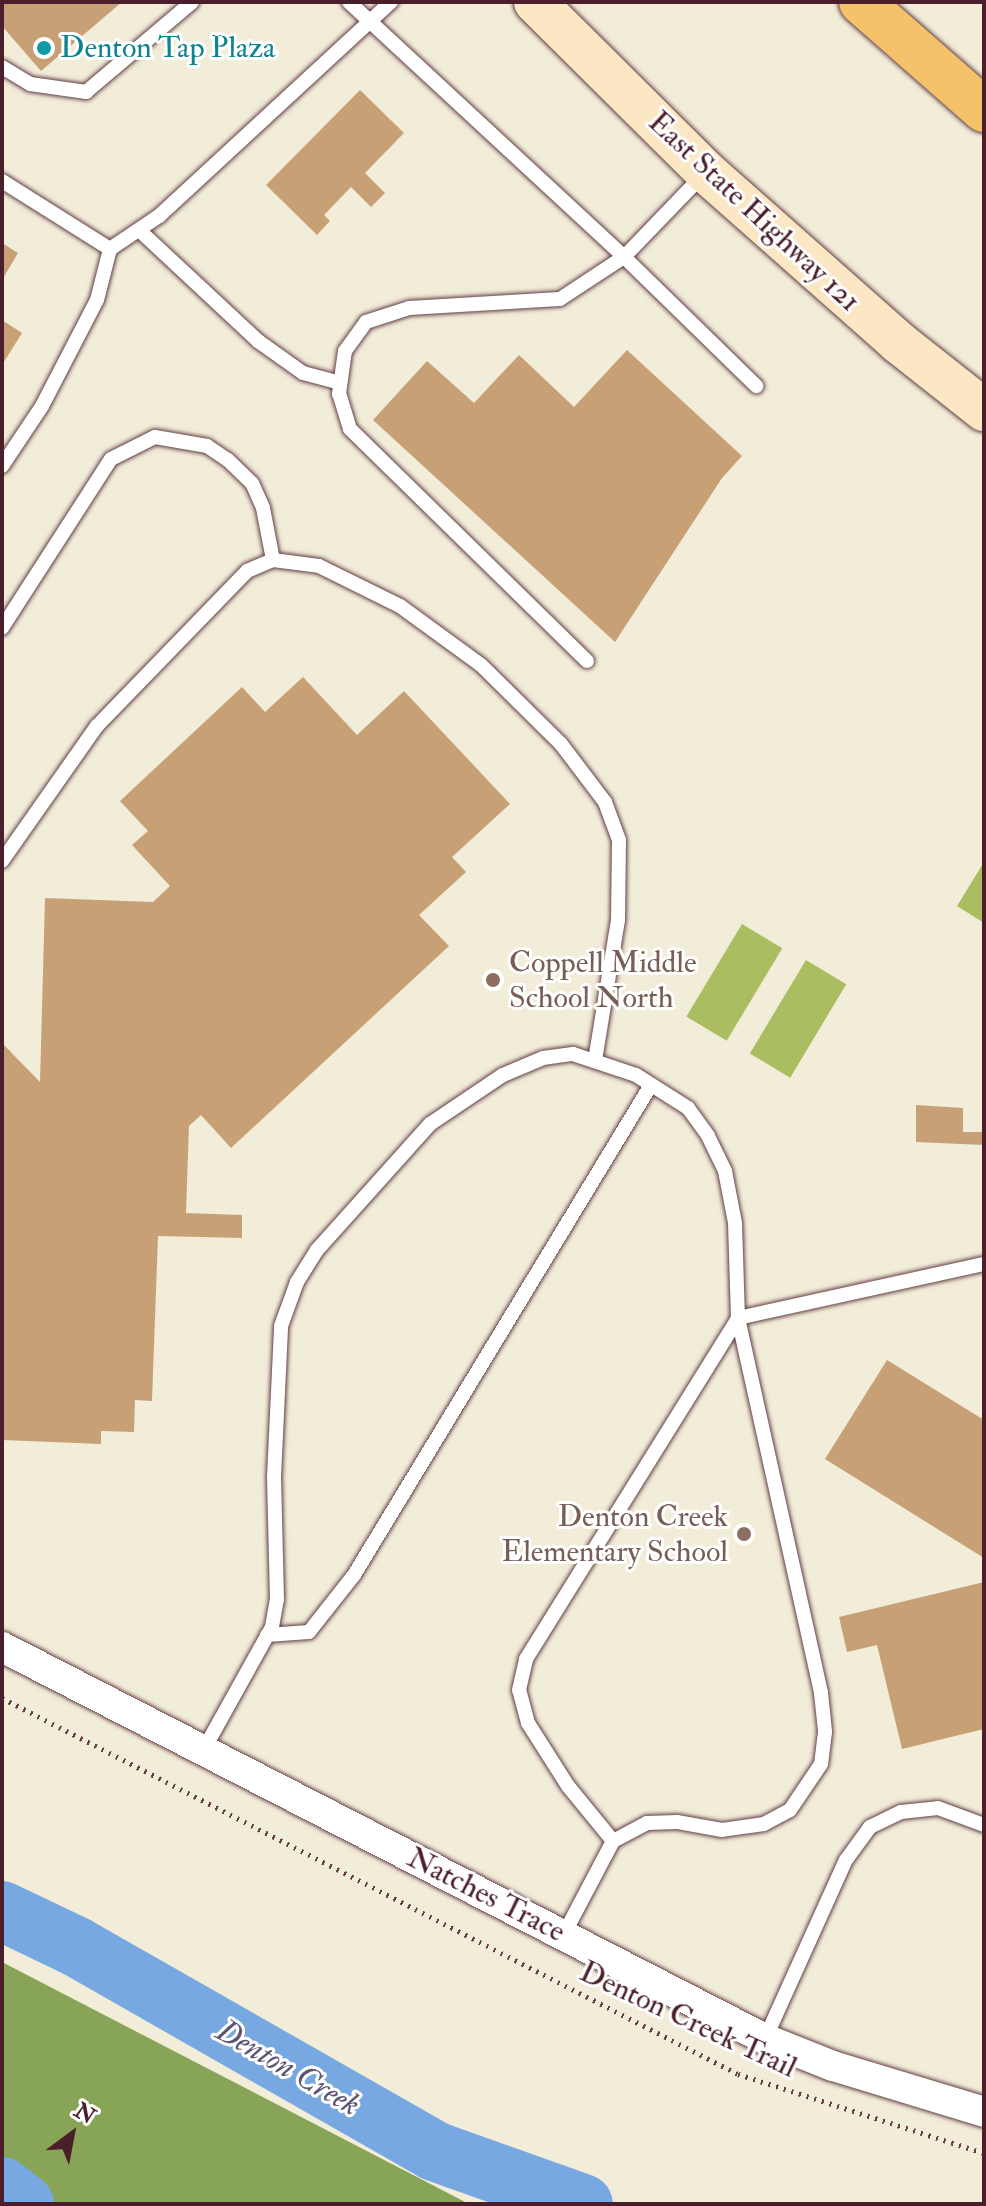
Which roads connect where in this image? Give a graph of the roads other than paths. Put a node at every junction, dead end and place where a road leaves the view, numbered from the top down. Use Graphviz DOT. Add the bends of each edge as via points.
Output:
graph roads {
  1 [pos="192,2"];
  2 [pos="349,2"];
  3 [pos="391,2"];
  4 [pos="535,2"];
  5 [pos="861,2"];
  6 [pos="371,21"];
  7 [pos="2,67"];
  8 [pos="984,110"];
  9 [pos="706,172"];
  10 [pos="2,181"];
  11 [pos="139,230"];
  12 [pos="110,249"];
  13 [pos="624,257"];
  14 [pos="340,383"];
  15 [pos="756,386"];
  16 [pos="984,410"];
  17 [pos="2,466"];
  18 [pos="273,560"];
  19 [pos="2,628"];
  20 [pos="587,661"];
  21 [pos="2,861"];
  22 [pos="595,1061"];
  23 [pos="651,1085"];
  24 [pos="984,1264"];
  25 [pos="738,1318"];
  26 [pos="267,1635"];
  27 [pos="2,1647"];
  28 [pos="203,1752"];
  29 [pos="984,1825"];
  30 [pos="613,1841"];
  31 [pos="564,1934"];
  32 [pos="765,2039"];
  33 [pos="984,2112"];
  1 -- 7 [label="lane" via="86,92 30,84"];
  2 -- 6 [label="lane"];
  3 -- 6 [label="lane"];
  4 -- 9 [label="main road, East State Highway 121"];
  5 -- 8 [label="highway"];
  6 -- 11 [label="lane"];
  6 -- 13 [label="lane"];
  9 -- 13 [label="lane"];
  9 -- 16 [label="main road, East State Highway 121" via="898,342"];
  10 -- 12 [label="lane"];
  11 -- 12 [label="lane"];
  11 -- 14 [label="lane" via="258,341 303,373"];
  12 -- 17 [label="lane" via="97,300 42,406"];
  13 -- 14 [label="lane" via="560,299 409,308 366,322 345,351"];
  13 -- 15 [label="lane"];
  14 -- 20 [label="lane" via="350,429"];
  18 -- 19 [label="lane" via="263,508 252,483 207,446 155,437 111,459"];
  18 -- 21 [label="lane" via="247,571 97,726"];
  18 -- 22 [label="lane" via="319,566 400,606 458,648 561,744 605,802 619,840 618,920"];
  22 -- 23 [label="lane"];
  22 -- 26 [label="lane" via="573,1054 543,1058 503,1075 430,1124 317,1250 297,1282 281,1326 274,1477 277,1600"];
  23 -- 25 [label="lane" via="688,1108 725,1171 735,1223"];
  23 -- 26 [label="lane" via="360,1565 309,1632"];
  24 -- 25 [label="lane"];
  25 -- 30 [label="lane" via="526,1659 519,1690 528,1723 568,1786"];
  25 -- 30 [label="lane" via="821,1693 821,1764 790,1810 764,1824 722,1830 647,1823"];
  26 -- 28 [label="lane"];
  27 -- 28 [label="street, Natches Trace"];
  28 -- 31 [label="street, Natches Trace"];
  29 -- 32 [label="lane" via="938,1808 901,1812 870,1827 846,1860"];
  30 -- 31 [label="lane"];
  31 -- 32 [label="street, Natches Trace"];
  32 -- 33 [label="street, Natches Trace" via="833,2066"];
}
